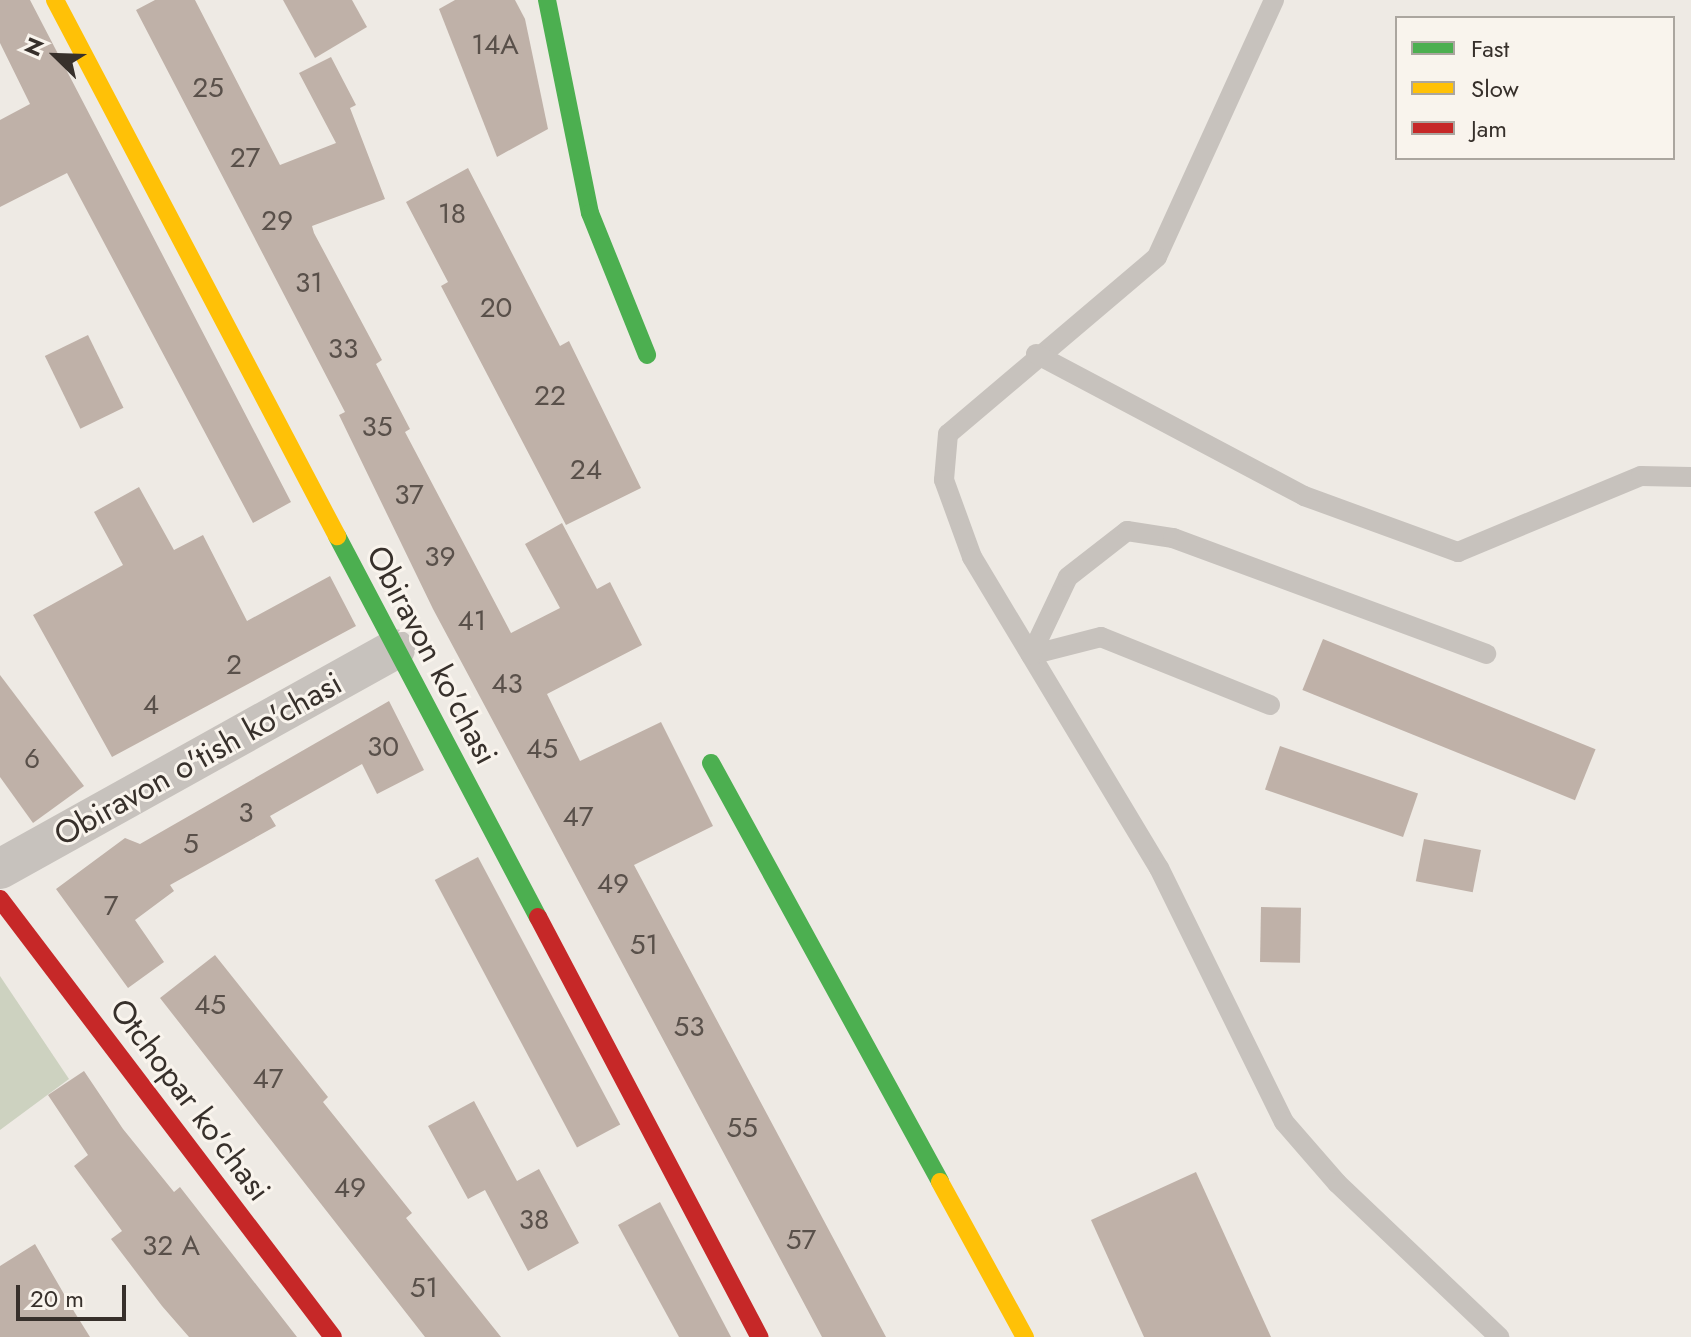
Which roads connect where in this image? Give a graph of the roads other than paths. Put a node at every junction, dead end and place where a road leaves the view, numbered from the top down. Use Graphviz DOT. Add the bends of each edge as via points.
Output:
graph roads {
  1 [pos="55,0"];
  2 [pos="547,0"];
  3 [pos="1274,0"];
  4 [pos="1036,354"];
  5 [pos="647,355"];
  6 [pos="1691,477"];
  7 [pos="395,649"];
  8 [pos="1486,654"];
  9 [pos="1031,655"];
  10 [pos="1270,705"];
  11 [pos="711,763"];
  12 [pos="0,869"];
  13 [pos="0,899"];
  14 [pos="333,1337"];
  15 [pos="759,1337"];
  16 [pos="1025,1337"];
  17 [pos="1499,1337"];
  1 -- 7 [label="street, Obiravon ko'chasi"];
  2 -- 5 [label="street" via="590,213"];
  3 -- 4 [label="lane" via="1157,257"];
  4 -- 6 [label="lane" via="1304,496 1458,552 1641,476"];
  4 -- 9 [label="lane" via="948,434 944,480 972,557"];
  7 -- 12 [label="street, Obiravon o'tish ko'chasi"];
  7 -- 15 [label="street, Obiravon ko'chasi"];
  8 -- 9 [label="lane" via="1173,538 1127,531 1068,577"];
  9 -- 10 [label="lane" via="1101,637"];
  9 -- 17 [label="lane" via="1159,868 1284,1122"];
  11 -- 16 [label="street"];
  13 -- 14 [label="street, Otchopar ko'chasi"];
}
